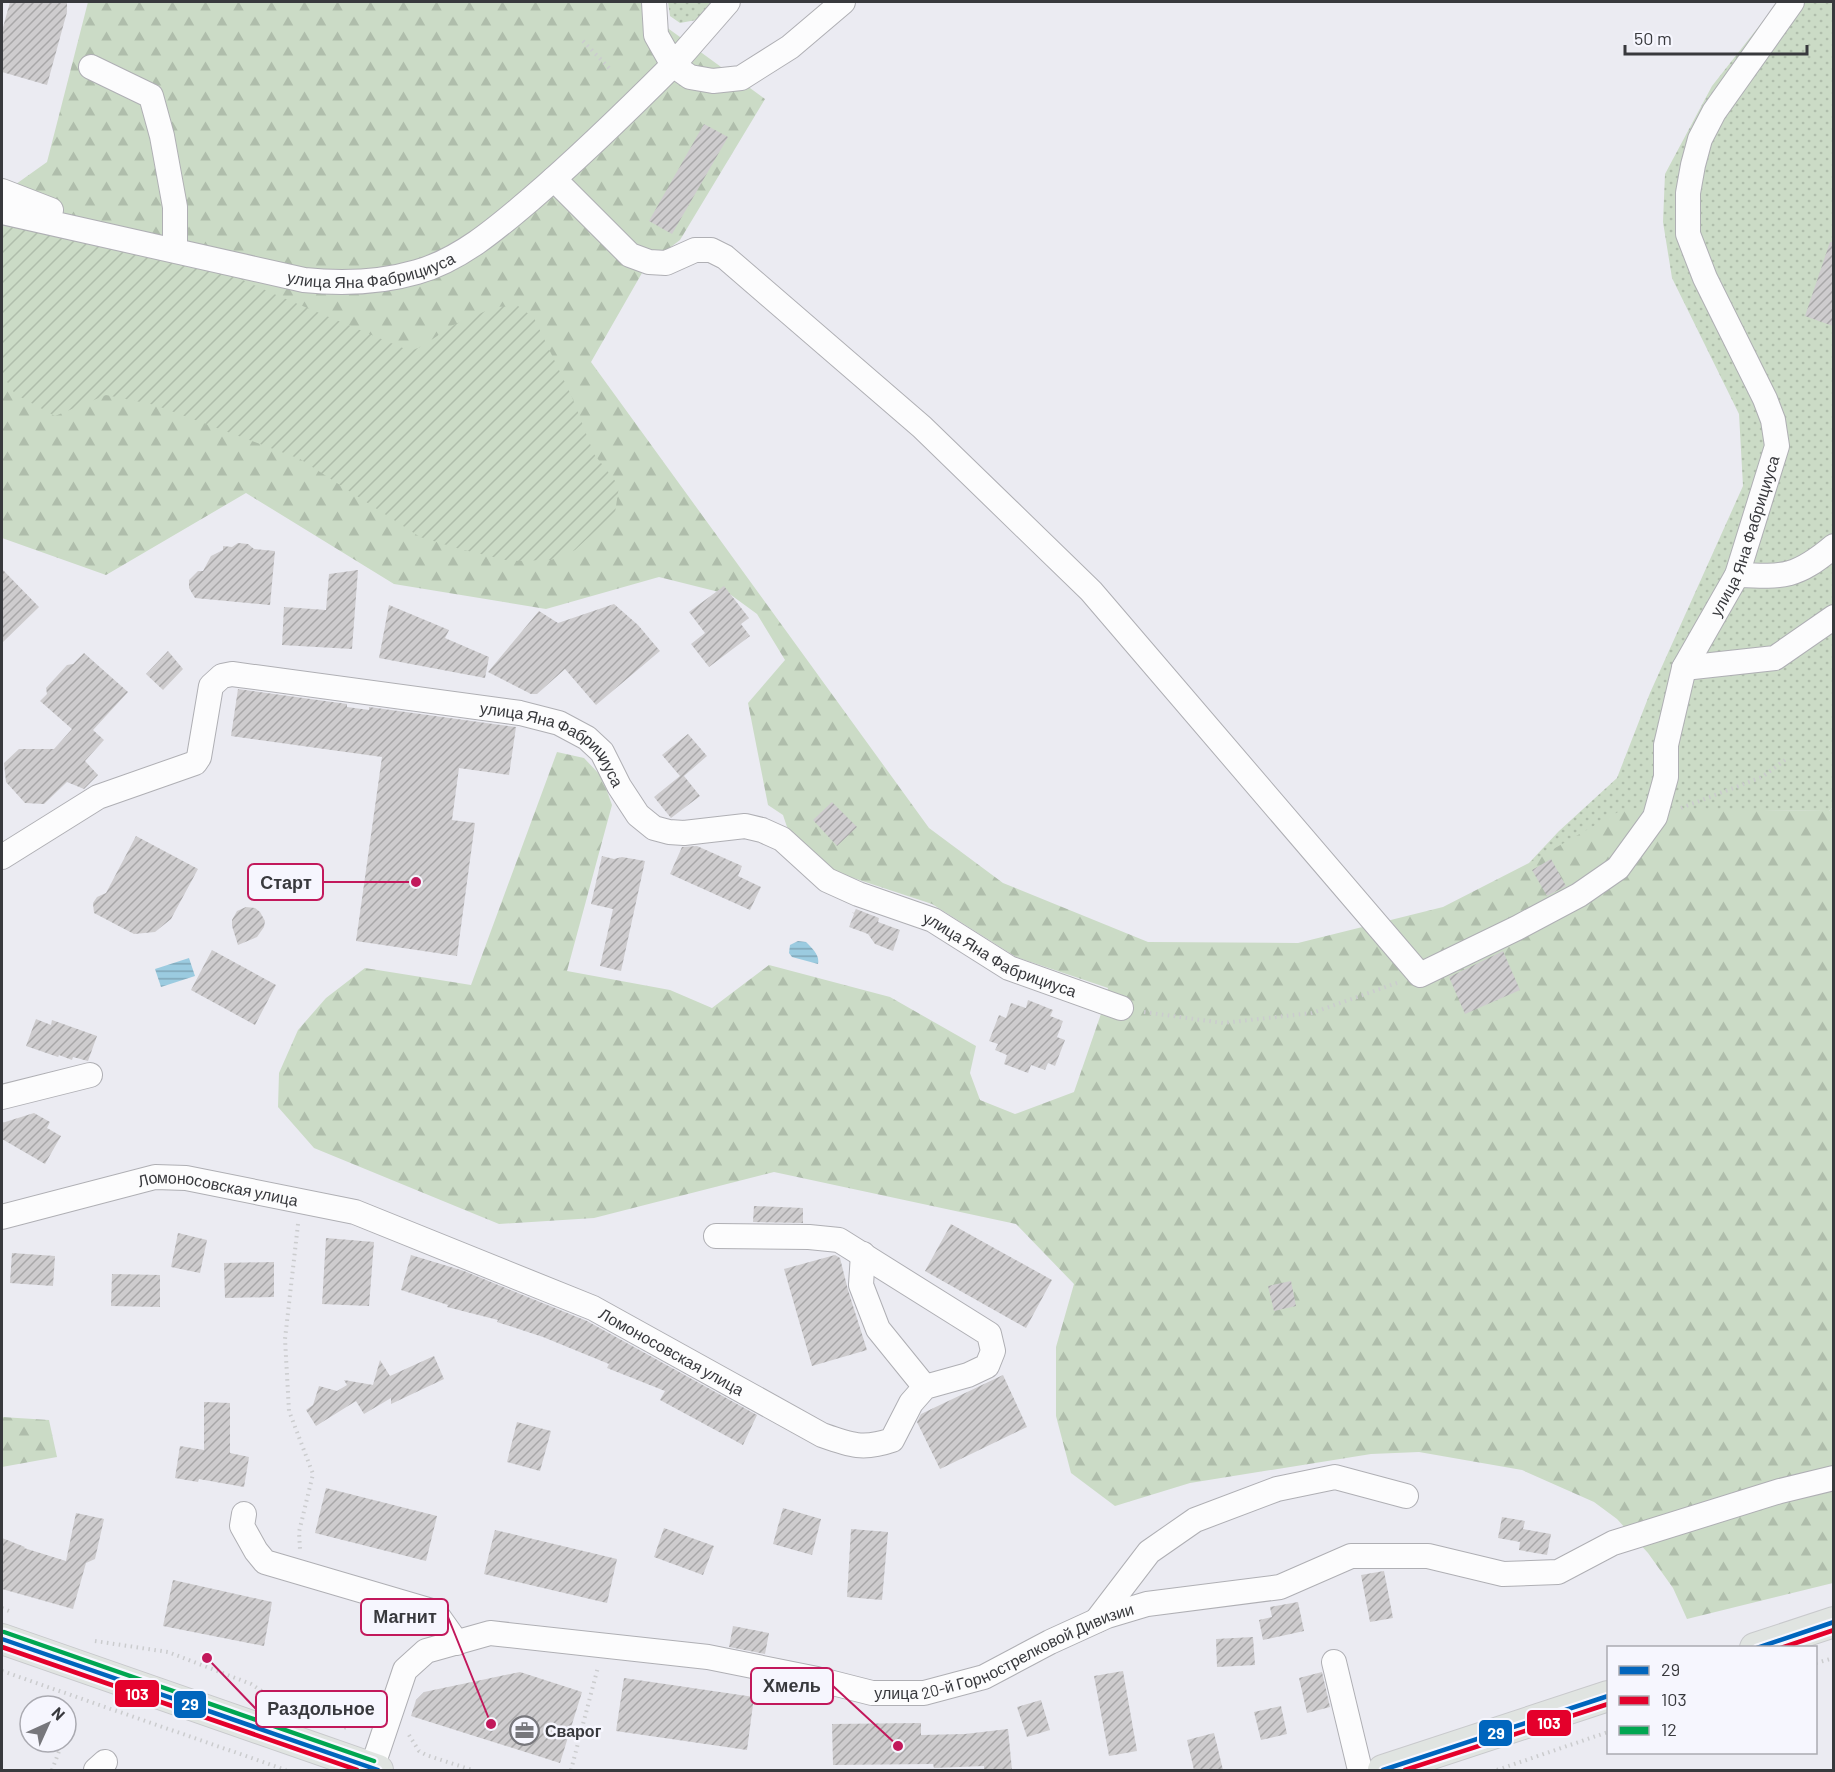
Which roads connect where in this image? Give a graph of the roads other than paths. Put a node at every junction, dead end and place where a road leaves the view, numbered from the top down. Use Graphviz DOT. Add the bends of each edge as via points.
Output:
graph roads {
  1 [pos="654,2"];
  2 [pos="728,2"];
  3 [pos="843,2"];
  4 [pos="1792,2"];
  5 [pos="673,64"];
  6 [pos="91,67"];
  7 [pos="554,179"];
  8 [pos="2,191"];
  9 [pos="2,212"];
  10 [pos="132,241"];
  11 [pos="175,250"];
  12 [pos="1833,546"];
  13 [pos="1737,575"];
  14 [pos="1833,617"];
  15 [pos="1684,668"];
  16 [pos="2,857"];
  17 [pos="1121,1008"];
  18 [pos="90,1074"];
  19 [pos="2,1097"];
  20 [pos="2,1217"];
  21 [pos="716,1236"];
  22 [pos="862,1254"];
  23 [pos="925,1387"];
  24 [pos="1833,1478"];
  25 [pos="1406,1496"];
  26 [pos="244,1514"];
  27 [pos="1097,1620"];
  28 [pos="1833,1622"];
  29 [pos="7,1626"];
  30 [pos="457,1643"];
  31 [pos="1758,1646"];
  32 [pos="1334,1662"];
  33 [pos="1607,1696"];
  34 [pos="375,1769"];
  35 [pos="1360,1770"];
  36 [pos="1383,1770"];
  1 -- 5 [label="street" via="656,35"];
  2 -- 5 [label="street, улица Яна Фабрициуса"];
  3 -- 5 [label="street" via="790,47 741,78 712,81 690,76"];
  4 -- 13 [label="street, улица Яна Фабрициуса" via="1714,112 1700,139 1688,193 1688,234 1705,278 1765,399 1777,446"];
  5 -- 7 [label="street, улица Яна Фабрициуса"];
  6 -- 11 [label="street" via="151,96 175,207"];
  7 -- 11 [label="street, улица Яна Фабрициуса" via="475,244 448,260 418,272 373,281 340,284 304,280"];
  7 -- 15 [label="street, улица Яна Фабрициуса" via="630,255 666,263 695,250 711,250 725,257 922,428 1091,591 1420,975 1579,895 1618,868 1655,817 1666,777 1666,745"];
  8 -- 10 [label="street"];
  9 -- 10 [label="street, улица Яна Фабрициуса"];
  10 -- 11 [label="street, улица Яна Фабрициуса"];
  12 -- 13 [label="street" via="1800,570 1778,576"];
  13 -- 15 [label="street, улица Яна Фабрициуса"];
  14 -- 15 [label="street" via="1774,658"];
  16 -- 17 [label="street, улица Яна Фабрициуса" via="98,797 195,763 211,686 222,676 232,674 520,712 559,723 587,738 602,752 638,815 654,828 676,832 745,826 762,830 782,839 827,880 933,920 1009,969"];
  18 -- 19 [label="street"];
  20 -- 23 [label="street, Ломоносовская улица" via="155,1178 186,1178 355,1212 593,1308 822,1435 845,1443 870,1447 892,1440 911,1403"];
  21 -- 22 [label="street" via="839,1239"];
  22 -- 23 [label="street" via="861,1285 878,1329"];
  22 -- 23 [label="street" via="989,1334 993,1351 987,1366"];
  24 -- 27 [label="street, улица 20-й Горнострелковой Дивизии" via="1612,1543 1558,1572 1503,1574 1428,1556 1351,1556 1280,1587 1147,1604"];
  25 -- 27 [label="street" via="1335,1477 1277,1489 1196,1520 1149,1552"];
  26 -- 30 [label="street" via="242,1526 265,1562 435,1612"];
  27 -- 30 [label="street, улица 20-й Горнострелковой Дивизии" via="984,1677 924,1693 872,1693 818,1678 708,1657 490,1633"];
  28 -- 31 [label="main road"];
  29 -- 34 [label="main road, улица 20-й Горнострелковой Дивизии"];
  30 -- 34 [label="street, улица 20-й Горнострелковой Дивизии" via="426,1651 405,1670"];
  32 -- 35 [label="street"];
  33 -- 36 [label="main road"];
}
